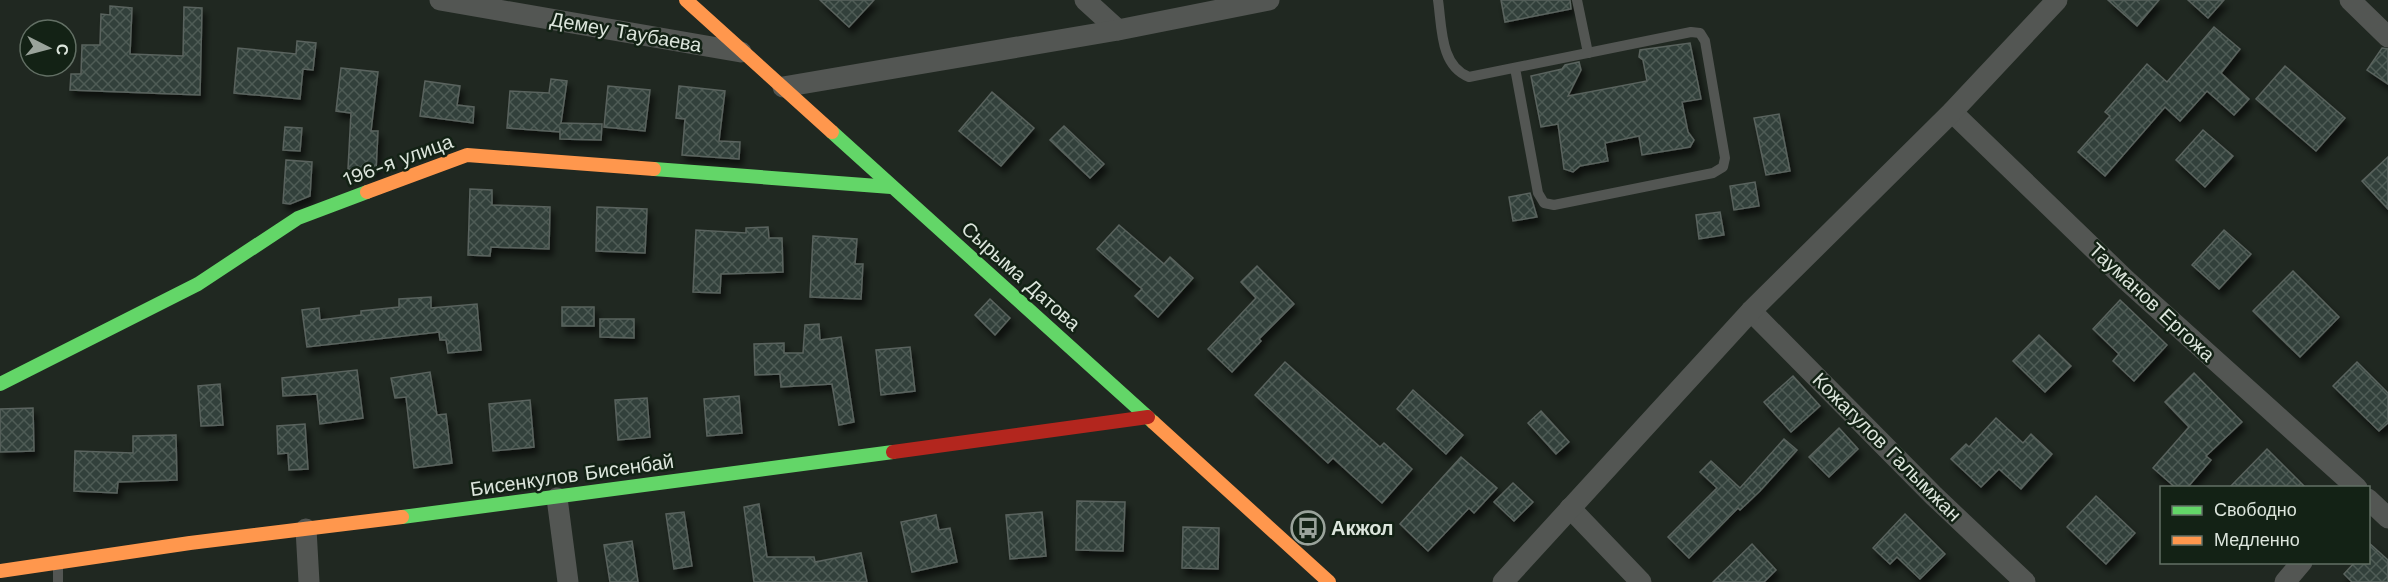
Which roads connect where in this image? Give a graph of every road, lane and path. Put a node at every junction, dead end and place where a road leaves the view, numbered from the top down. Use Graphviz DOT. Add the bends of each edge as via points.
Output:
graph roads {
  1 [pos="440,0"];
  2 [pos="686,0"];
  3 [pos="1084,0"];
  4 [pos="1269,0"];
  5 [pos="1438,0"];
  6 [pos="1577,0"];
  7 [pos="2057,0"];
  8 [pos="2350,0"];
  9 [pos="1119,30"];
  10 [pos="2388,37"];
  11 [pos="741,52"];
  12 [pos="1588,53"];
  13 [pos="1515,68"];
  14 [pos="783,87"];
  15 [pos="1952,112"];
  16 [pos="891,187"];
  17 [pos="1751,311"];
  18 [pos="0,384"];
  19 [pos="1148,417"];
  20 [pos="2354,486"];
  21 [pos="557,498"];
  22 [pos="2370,501"];
  23 [pos="1570,508"];
  24 [pos="2388,518"];
  25 [pos="306,529"];
  26 [pos="58,562"];
  27 [pos="2300,564"];
  28 [pos="0,571"];
  29 [pos="58,582"];
  30 [pos="309,582"];
  31 [pos="568,582"];
  32 [pos="1329,582"];
  33 [pos="1503,582"];
  34 [pos="1641,582"];
  35 [pos="2025,582"];
  36 [pos="2285,582"];
  1 -- 11 [label="street, Демеу Таубаева"];
  2 -- 11 [label="street, Сырыма Датова"];
  3 -- 9 [label="street"];
  4 -- 9 [label="street"];
  5 -- 13 [label="lane" via="1448,61 1458,73 1469,77"];
  6 -- 12 [label="lane"];
  7 -- 15 [label="street"];
  8 -- 10 [label="street"];
  9 -- 14 [label="street"];
  11 -- 14 [label="street, Сырыма Датова"];
  12 -- 13 [label="lane"];
  12 -- 13 [label="lane" via="1700,33 1705,41 1725,158 1723,168 1713,174 1554,205 1544,203 1538,193"];
  14 -- 16 [label="street, Сырыма Датова"];
  15 -- 17 [label="street"];
  15 -- 20 [label="street, Тауманов Ергожа" via="2126,280"];
  16 -- 18 [label="street, 196-я улица" via="467,154 298,218 198,284"];
  16 -- 19 [label="street, Сырыма Датова"];
  17 -- 23 [label="street"];
  17 -- 35 [label="street, Кожагулов Галымжан"];
  19 -- 21 [label="street, Бисенкулов Бисенбай"];
  19 -- 32 [label="street, Сырыма Датова"];
  21 -- 25 [label="street, Бисенкулов Бисенбай"];
  21 -- 31 [label="street"];
  22 -- 24 [label="street"];
  23 -- 33 [label="street"];
  23 -- 34 [label="street"];
  25 -- 26 [label="street, Бисенкулов Бисенбай"];
  25 -- 30 [label="street"];
  26 -- 28 [label="street, Бисенкулов Бисенбай"];
  26 -- 29 [label="lane"];
  27 -- 36 [label="street"];
}
